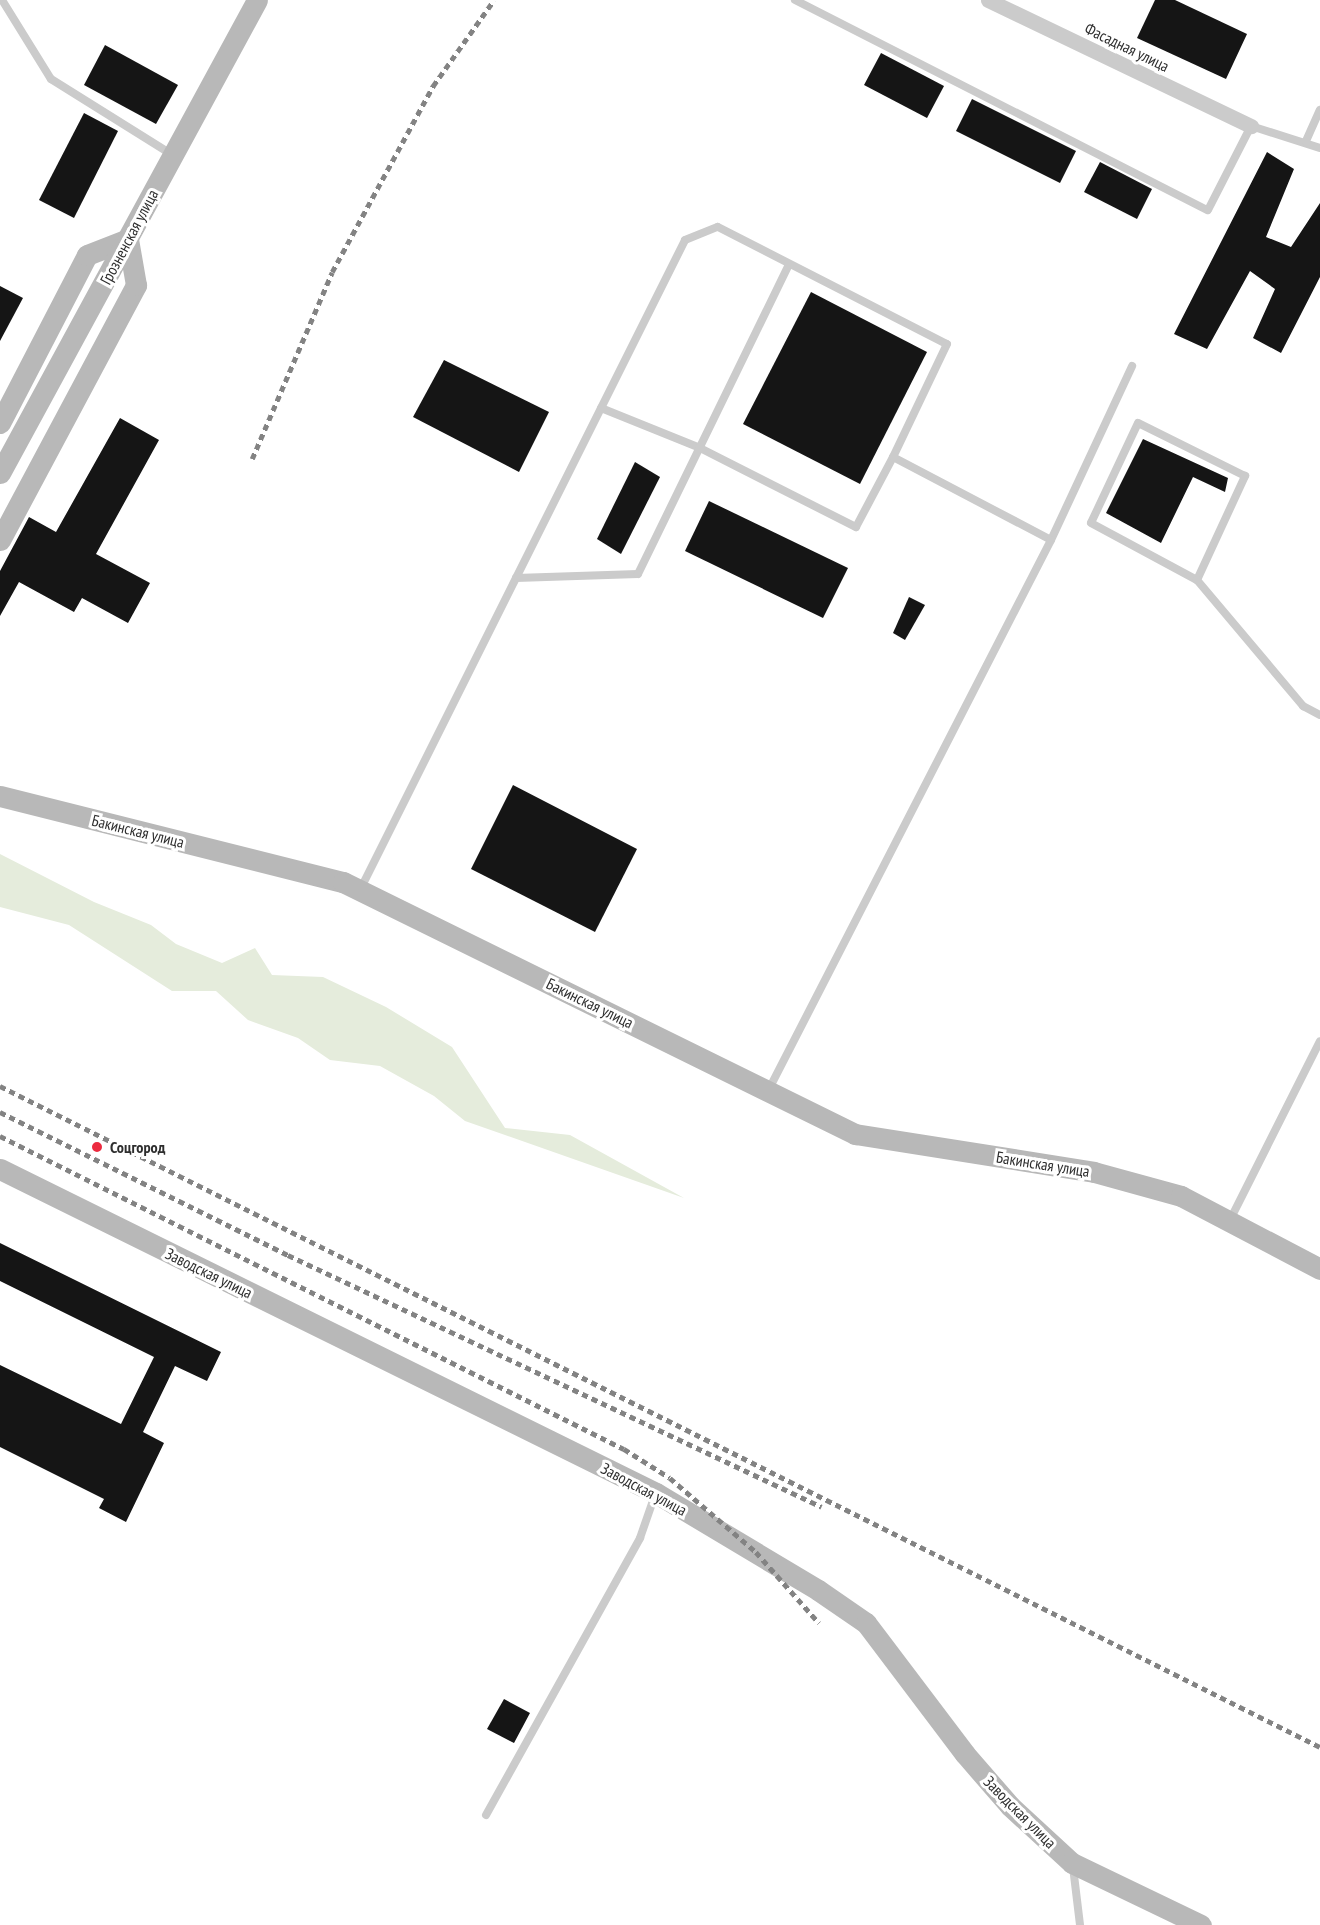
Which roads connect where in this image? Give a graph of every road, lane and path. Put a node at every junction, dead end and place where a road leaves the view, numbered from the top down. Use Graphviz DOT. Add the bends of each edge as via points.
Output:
graph roads {
  1 [pos="2,0"];
  2 [pos="257,0"];
  3 [pos="795,0"];
  4 [pos="988,0"];
  5 [pos="1320,110"];
  6 [pos="1251,126"];
  7 [pos="1306,141"];
  8 [pos="1320,148"];
  9 [pos="173,155"];
  10 [pos="128,239"];
  11 [pos="789,265"];
  12 [pos="1132,366"];
  13 [pos="601,408"];
  14 [pos="0,423"];
  15 [pos="700,448"];
  16 [pos="893,457"];
  17 [pos="0,473"];
  18 [pos="0,540"];
  19 [pos="1051,540"];
  20 [pos="516,578"];
  21 [pos="1197,580"];
  22 [pos="1320,715"];
  23 [pos="0,796"];
  24 [pos="360,890"];
  25 [pos="1320,1041"];
  26 [pos="768,1091"];
  27 [pos="0,1169"];
  28 [pos="1230,1221"];
  29 [pos="1320,1269"];
  30 [pos="656,1493"];
  31 [pos="486,1815"];
  32 [pos="1072,1863"];
  33 [pos="1080,1925"];
  34 [pos="1201,1925"];
  1 -- 9 [label="lane" via="51,79"];
  2 -- 9 [label="street, Грозненская улица"];
  3 -- 6 [label="lane" via="1208,210"];
  4 -- 6 [label="street, Фасадная улица"];
  5 -- 7 [label="lane"];
  6 -- 7 [label="lane"];
  7 -- 8 [label="lane"];
  9 -- 10 [label="street, Грозненская улица"];
  10 -- 14 [label="street" via="87,255"];
  10 -- 17 [label="street, Грозненская улица"];
  10 -- 18 [label="street" via="136,285"];
  11 -- 13 [label="lane" via="718,227 685,240"];
  11 -- 15 [label="lane"];
  11 -- 16 [label="lane" via="947,344"];
  12 -- 19 [label="lane"];
  13 -- 15 [label="lane"];
  13 -- 20 [label="lane"];
  15 -- 16 [label="lane" via="856,527"];
  15 -- 20 [label="lane" via="638,574"];
  16 -- 19 [label="lane"];
  19 -- 26 [label="lane"];
  20 -- 24 [label="lane"];
  21 -- 21 [label="lane" via="1091,523 1137,423 1245,476"];
  21 -- 22 [label="lane" via="1303,706"];
  23 -- 24 [label="street, Бакинская улица" via="343,882"];
  24 -- 26 [label="street, Бакинская улица"];
  25 -- 28 [label="lane"];
  26 -- 28 [label="street, Бакинская улица" via="855,1134 1094,1172 1181,1196"];
  27 -- 30 [label="street, Заводская улица"];
  28 -- 29 [label="street, Бакинская улица"];
  30 -- 31 [label="lane" via="640,1538"];
  30 -- 32 [label="street, Заводская улица" via="866,1623 965,1754 1010,1806"];
  32 -- 33 [label="lane"];
  32 -- 34 [label="street, Заводская улица"];
}
